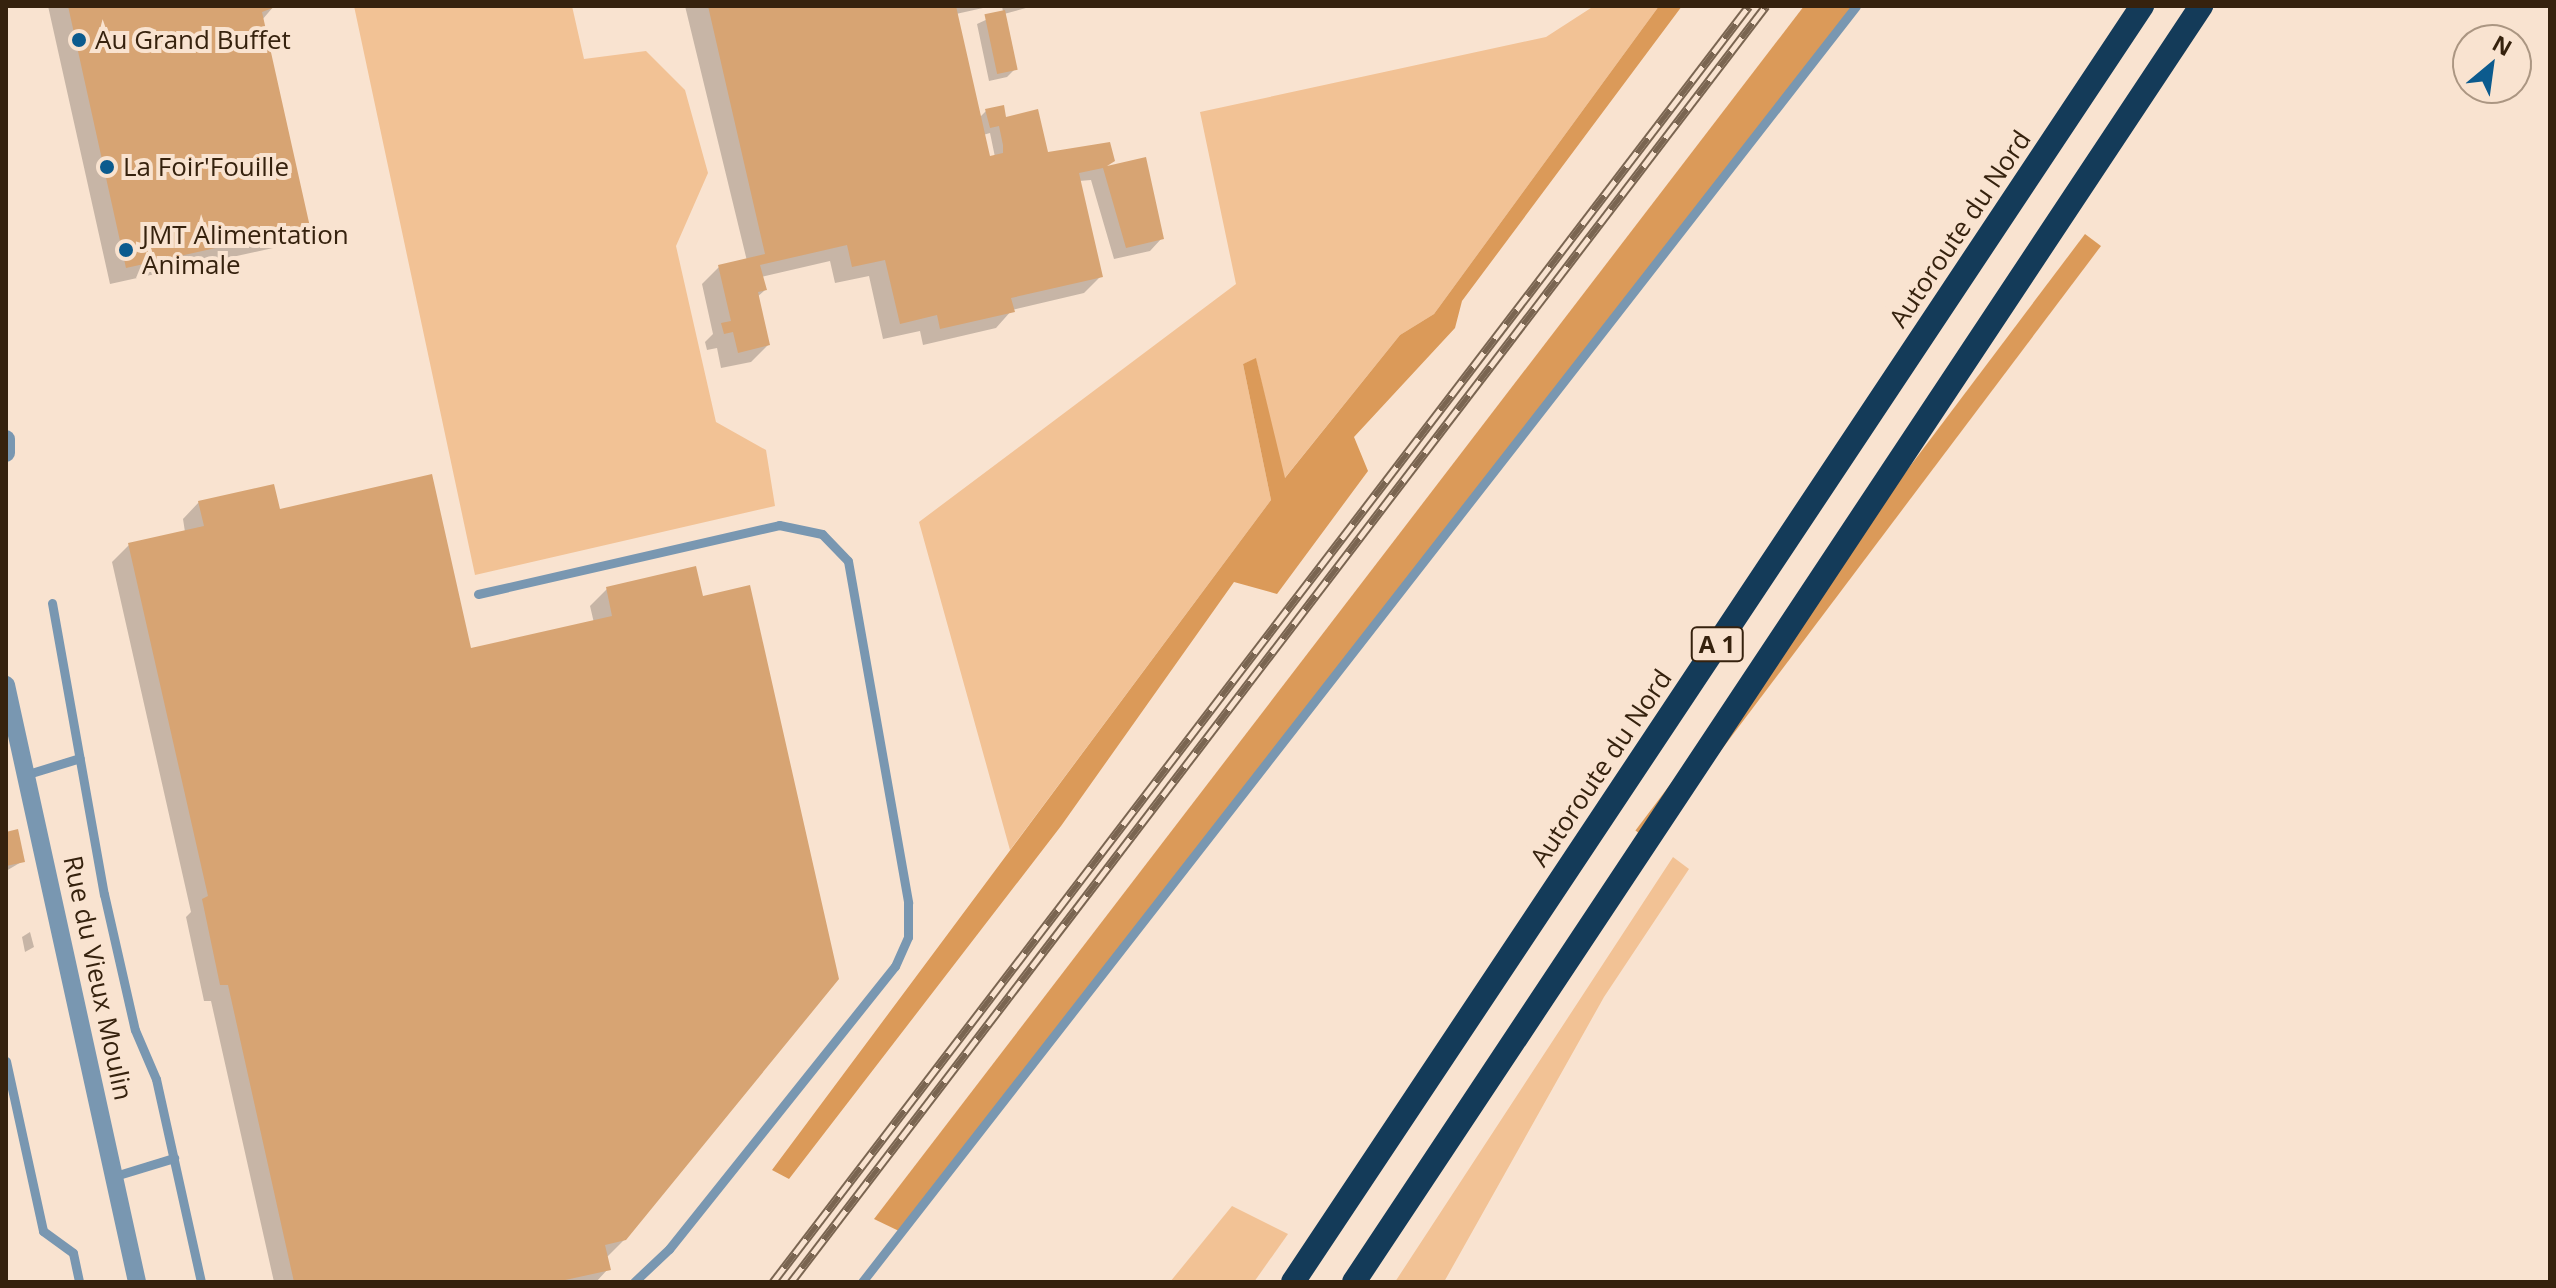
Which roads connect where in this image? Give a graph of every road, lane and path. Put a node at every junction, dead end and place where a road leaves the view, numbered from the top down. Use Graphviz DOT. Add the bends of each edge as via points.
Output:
graph roads {
  1 [pos="1856,6"];
  2 [pos="2142,6"];
  3 [pos="2201,6"];
  4 [pos="6,439"];
  5 [pos="6,453"];
  6 [pos="478,594"];
  7 [pos="52,603"];
  8 [pos="6,685"];
  9 [pos="80,758"];
  10 [pos="28,774"];
  11 [pos="6,1061"];
  12 [pos="174,1158"];
  13 [pos="115,1176"];
  14 [pos="79,1282"];
  15 [pos="137,1282"];
  16 [pos="201,1282"];
  17 [pos="634,1282"];
  18 [pos="862,1282"];
  19 [pos="1293,1282"];
  20 [pos="1354,1282"];
  1 -- 18 [label="lane"];
  2 -- 19 [label="highway, Autoroute du Nord / A 1"];
  3 -- 20 [label="highway, A 1"];
  4 -- 5 [label="street"];
  6 -- 17 [label="lane" via="779,525 822,534 848,561 908,903 908,937 895,966 669,1249"];
  7 -- 9 [label="lane"];
  8 -- 10 [label="street, Rue du Vieux Moulin"];
  9 -- 10 [label="lane"];
  9 -- 12 [label="lane" via="135,1030 156,1079"];
  10 -- 13 [label="street, Rue du Vieux Moulin"];
  11 -- 14 [label="lane" via="43,1231 73,1253"];
  12 -- 13 [label="lane"];
  12 -- 16 [label="lane"];
  13 -- 15 [label="street, Rue du Vieux Moulin"];
}
